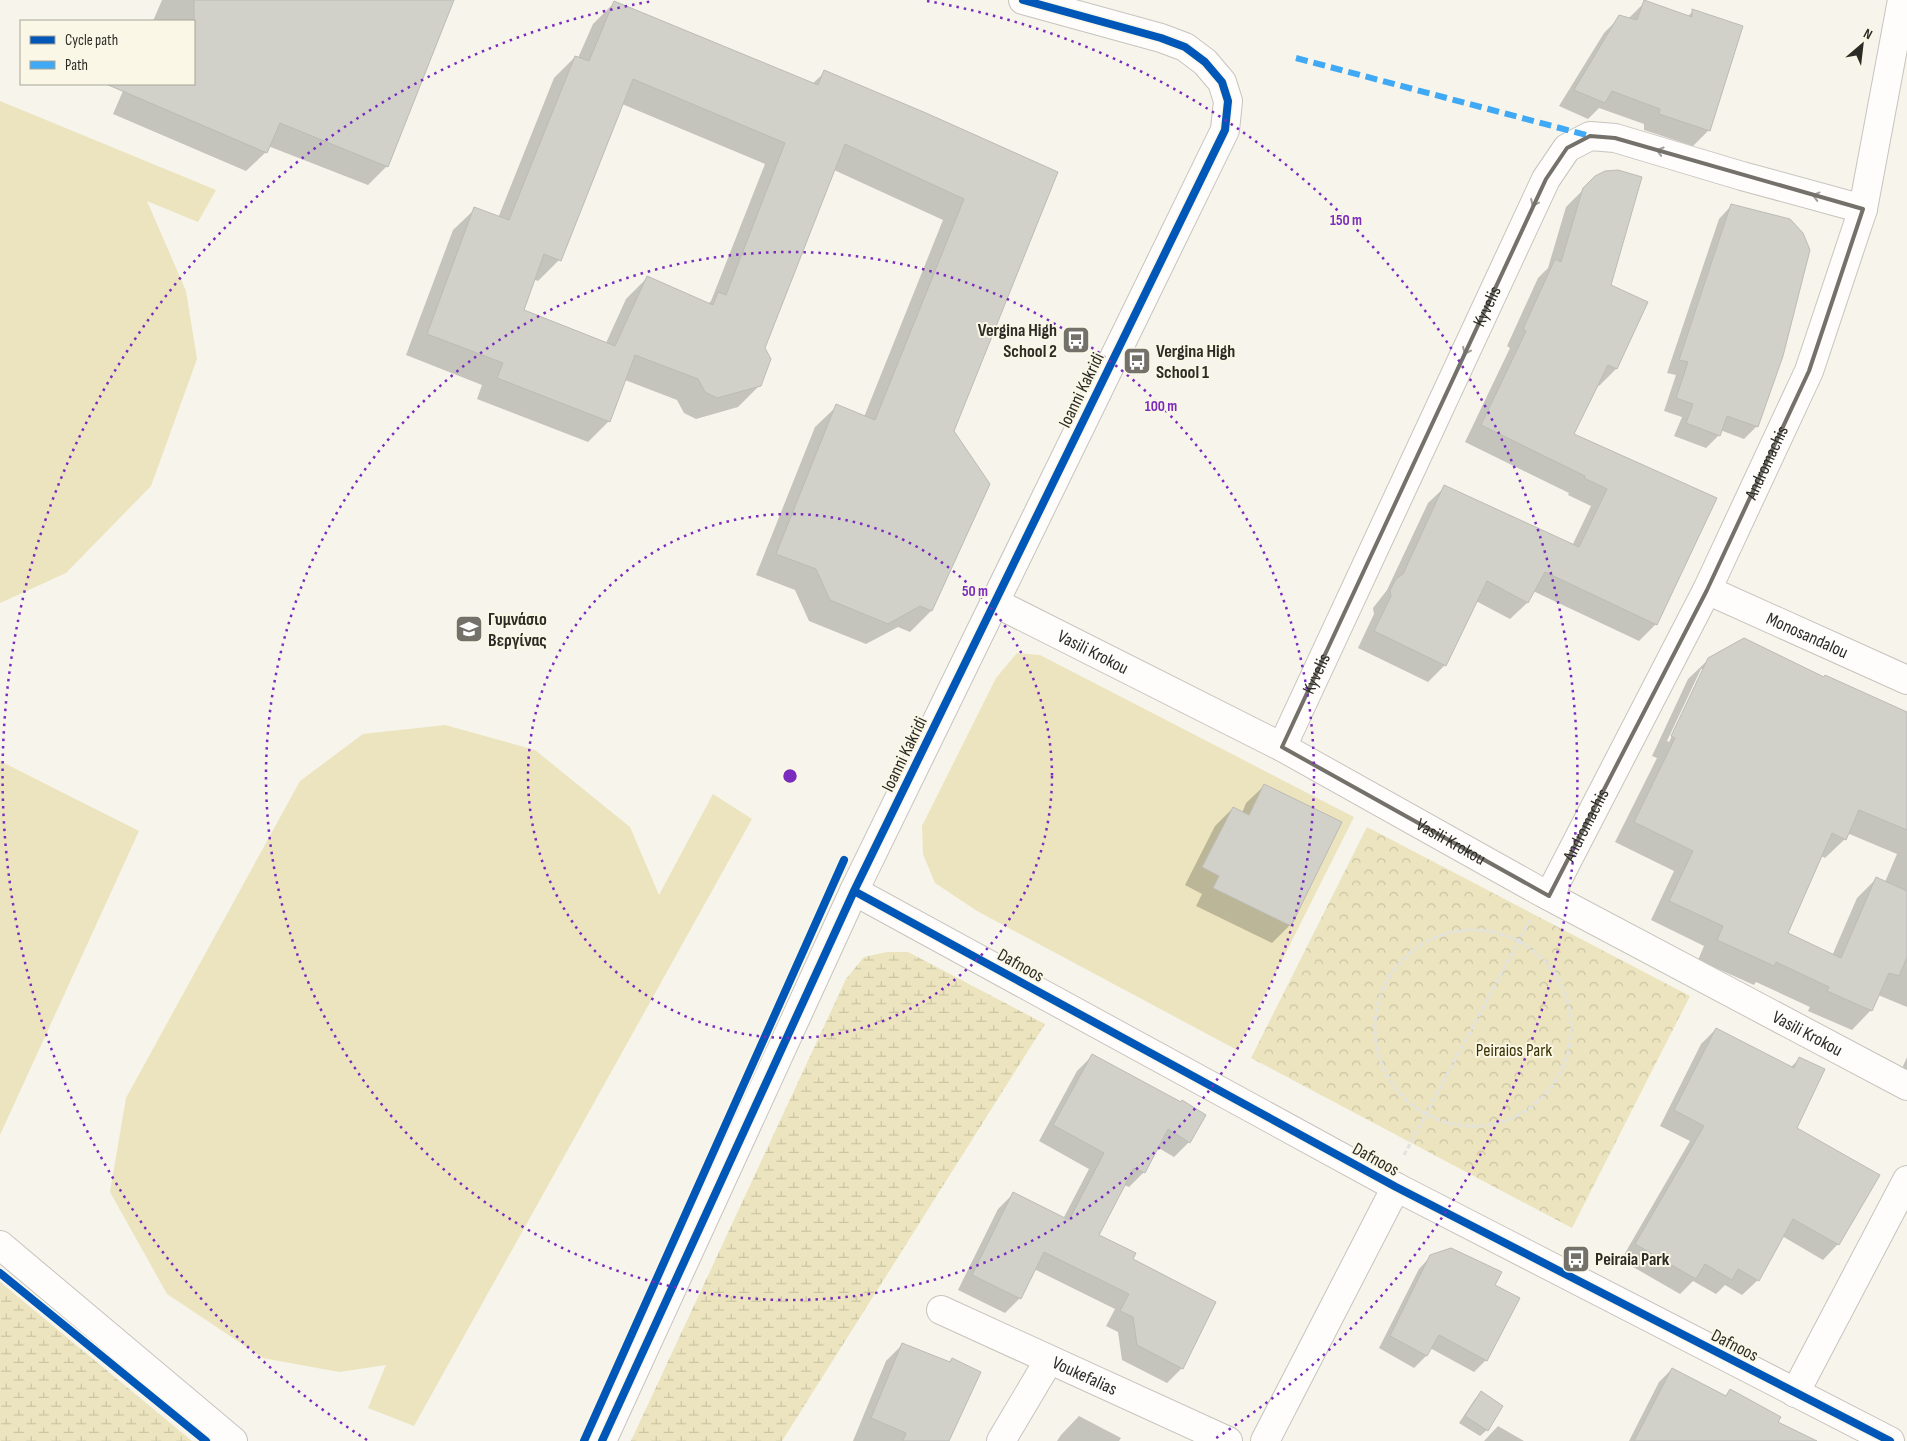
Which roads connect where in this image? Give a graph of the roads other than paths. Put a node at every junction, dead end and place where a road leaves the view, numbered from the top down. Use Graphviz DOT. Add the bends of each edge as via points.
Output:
graph roads {
  1 [pos="1023,0"];
  2 [pos="1902,0"];
  3 [pos="1863,209"];
  4 [pos="1707,590"];
  5 [pos="994,602"];
  6 [pos="1907,680"];
  7 [pos="1282,747"];
  8 [pos="854,891"];
  9 [pos="1549,896"];
  10 [pos="1907,1086"];
  11 [pos="1907,1180"];
  12 [pos="1396,1187"];
  13 [pos="0,1245"];
  14 [pos="941,1310"];
  15 [pos="1048,1360"];
  16 [pos="1795,1393"];
  17 [pos="233,1441"];
  18 [pos="602,1441"];
  19 [pos="1000,1441"];
  20 [pos="1228,1441"];
  21 [pos="1265,1441"];
  22 [pos="1890,1441"];
  1 -- 5 [label="street, Ioanni Kakridi" via="1185,47 1205,62 1222,82 1228,101 1225,130"];
  2 -- 3 [label="street, Andromachis"];
  3 -- 4 [label="street, Andromachis" via="1809,371"];
  3 -- 7 [label="street, Kyvelis, one-way" via="1615,138 1590,136 1567,148 1546,179"];
  4 -- 6 [label="street, Monosandalou"];
  4 -- 9 [label="street, Andromachis"];
  5 -- 7 [label="street, Vasili Krokou"];
  5 -- 8 [label="street, Ioanni Kakridi"];
  7 -- 9 [label="street, Vasili Krokou"];
  8 -- 12 [label="street, Dafnoos"];
  8 -- 18 [label="street, Ioanni Kakridi"];
  9 -- 10 [label="street, Vasili Krokou"];
  11 -- 16 [label="street"];
  12 -- 16 [label="street, Dafnoos"];
  12 -- 21 [label="street"];
  13 -- 17 [label="street"];
  14 -- 15 [label="street, Voukefalias"];
  15 -- 19 [label="street"];
  15 -- 20 [label="street, Voukefalias"];
  16 -- 22 [label="street, Dafnoos"];
}
